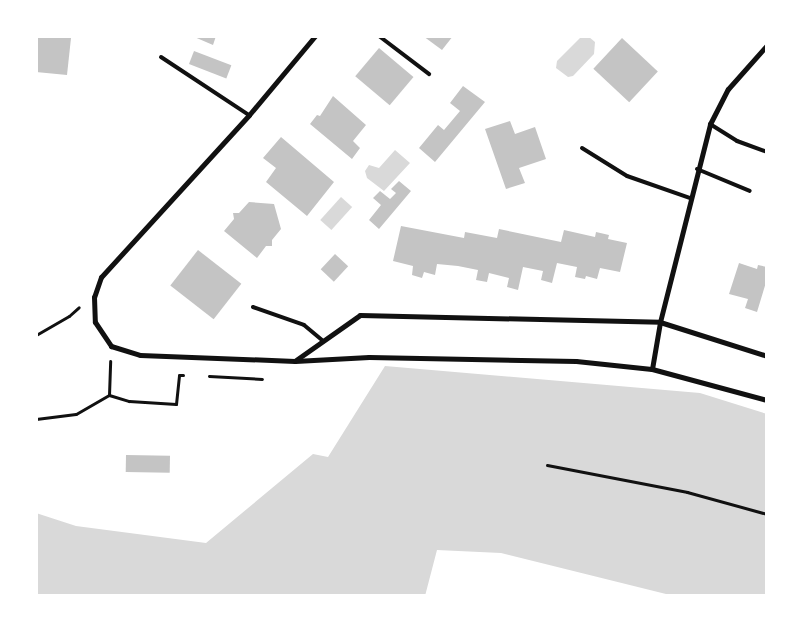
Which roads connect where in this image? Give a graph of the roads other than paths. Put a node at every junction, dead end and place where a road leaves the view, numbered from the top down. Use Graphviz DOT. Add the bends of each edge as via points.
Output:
graph roads {
  1 [pos="315,36"];
  2 [pos="379,36"];
  3 [pos="767,44"];
  4 [pos="161,57"];
  5 [pos="429,74"];
  6 [pos="249,115"];
  7 [pos="710,124"];
  8 [pos="582,148"];
  9 [pos="767,152"];
  10 [pos="697,169"];
  11 [pos="750,191"];
  12 [pos="690,198"];
  13 [pos="253,307"];
  14 [pos="660,322"];
  15 [pos="323,341"];
  16 [pos="767,356"];
  17 [pos="295,361"];
  18 [pos="652,369"];
  19 [pos="767,400"];
  1 -- 6 [label="street"];
  2 -- 5 [label="lane"];
  3 -- 7 [label="street" via="728,89"];
  4 -- 6 [label="lane"];
  6 -- 17 [label="street" via="101,277 94,297 95,322 111,346 140,355"];
  7 -- 9 [label="lane" via="737,141"];
  7 -- 10 [label="street"];
  8 -- 12 [label="lane" via="627,176"];
  10 -- 11 [label="lane"];
  10 -- 12 [label="street"];
  12 -- 14 [label="street"];
  13 -- 15 [label="lane" via="304,325"];
  14 -- 15 [label="street" via="360,315"];
  14 -- 16 [label="street"];
  14 -- 18 [label="street"];
  15 -- 17 [label="street"];
  17 -- 18 [label="street" via="369,357 566,360"];
  18 -- 19 [label="street"];
}
